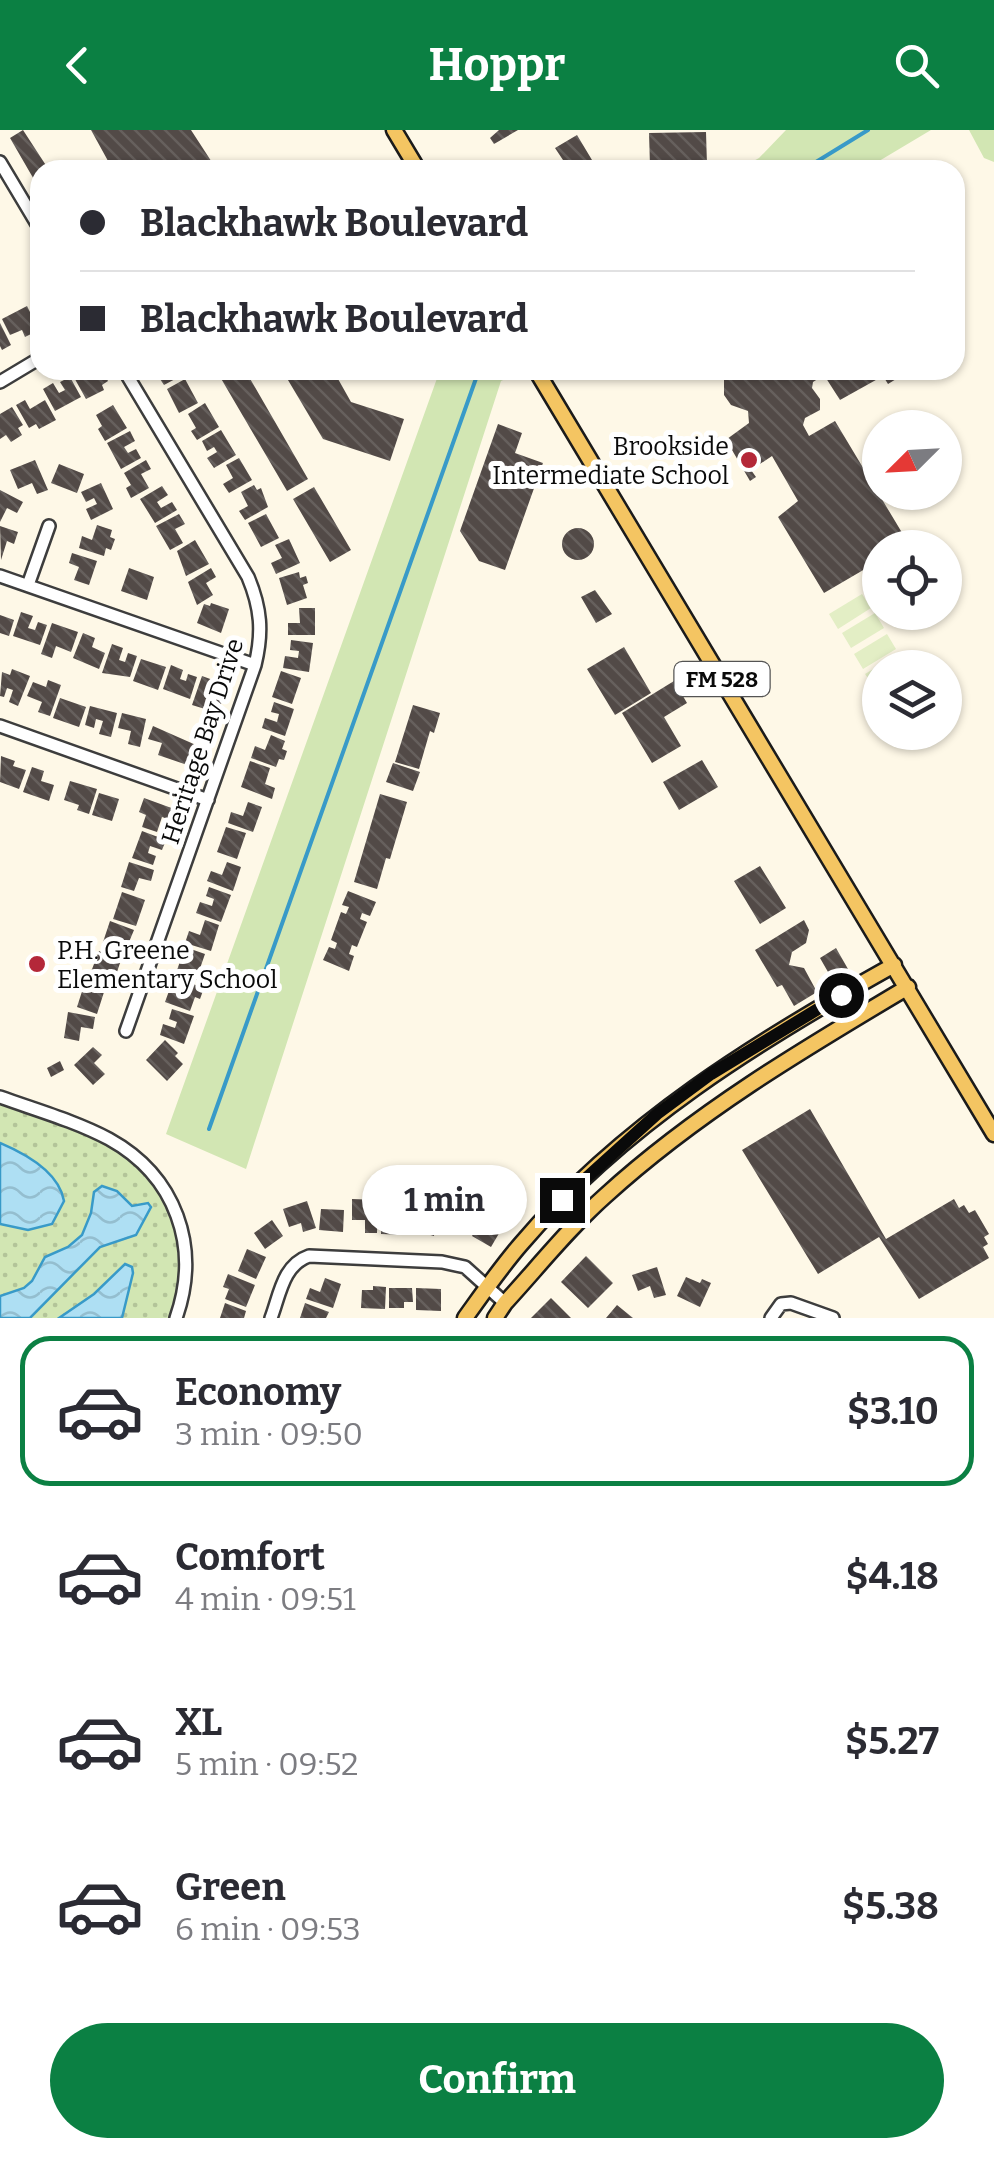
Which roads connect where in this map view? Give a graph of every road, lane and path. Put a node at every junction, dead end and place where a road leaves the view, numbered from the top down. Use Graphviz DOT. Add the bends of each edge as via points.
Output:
graph roads {
  1 [pos="394,130"];
  2 [pos="412,160"];
  3 [pos="0,162"];
  4 [pos="30,212"];
  5 [pos="30,364"];
  6 [pos="130,380"];
  7 [pos="542,380"];
  8 [pos="0,382"];
  9 [pos="49,526"];
  10 [pos="0,576"];
  11 [pos="28,586"];
  12 [pos="255,665"];
  13 [pos="0,726"];
  14 [pos="208,800"];
  15 [pos="894,964"];
  16 [pos="908,988"];
  17 [pos="782,1029"];
  18 [pos="126,1031"];
  19 [pos="796,1055"];
  20 [pos="0,1097"];
  21 [pos="994,1134"];
  22 [pos="617,1150"];
  23 [pos="635,1170"];
  24 [pos="489,1286"];
  25 [pos="506,1302"];
  26 [pos="176,1318"];
  27 [pos="271,1318"];
  28 [pos="465,1318"];
  29 [pos="495,1318"];
  30 [pos="770,1318"];
  31 [pos="833,1318"];
  1 -- 2 [label="main road"];
  3 -- 4 [label="street"];
  5 -- 8 [label="street"];
  6 -- 12 [label="street, Heritage Bay Drive" via="248,577 260,612"];
  7 -- 15 [label="main road, FM 528"];
  9 -- 11 [label="street"];
  10 -- 11 [label="street"];
  11 -- 12 [label="street"];
  12 -- 14 [label="street, Heritage Bay Drive"];
  13 -- 14 [label="street"];
  14 -- 18 [label="street, Heritage Bay Drive"];
  15 -- 16 [label="main road, FM 528"];
  15 -- 17 [label="main road"];
  16 -- 19 [label="main road"];
  16 -- 21 [label="main road, FM 528"];
  17 -- 19 [label="main road"];
  17 -- 22 [label="main road" via="711,1074"];
  19 -- 23 [label="main road" via="707,1112"];
  20 -- 26 [label="street" via="110,1140 154,1173 169,1194 186,1246"];
  22 -- 23 [label="main road"];
  22 -- 24 [label="main road" via="520,1244"];
  23 -- 25 [label="main road"];
  24 -- 25 [label="street"];
  24 -- 27 [label="street" via="466,1267 442,1262 321,1256 296,1260"];
  24 -- 28 [label="main road"];
  25 -- 29 [label="main road"];
  30 -- 31 [label="street" via="781,1304 791,1304"];
}
